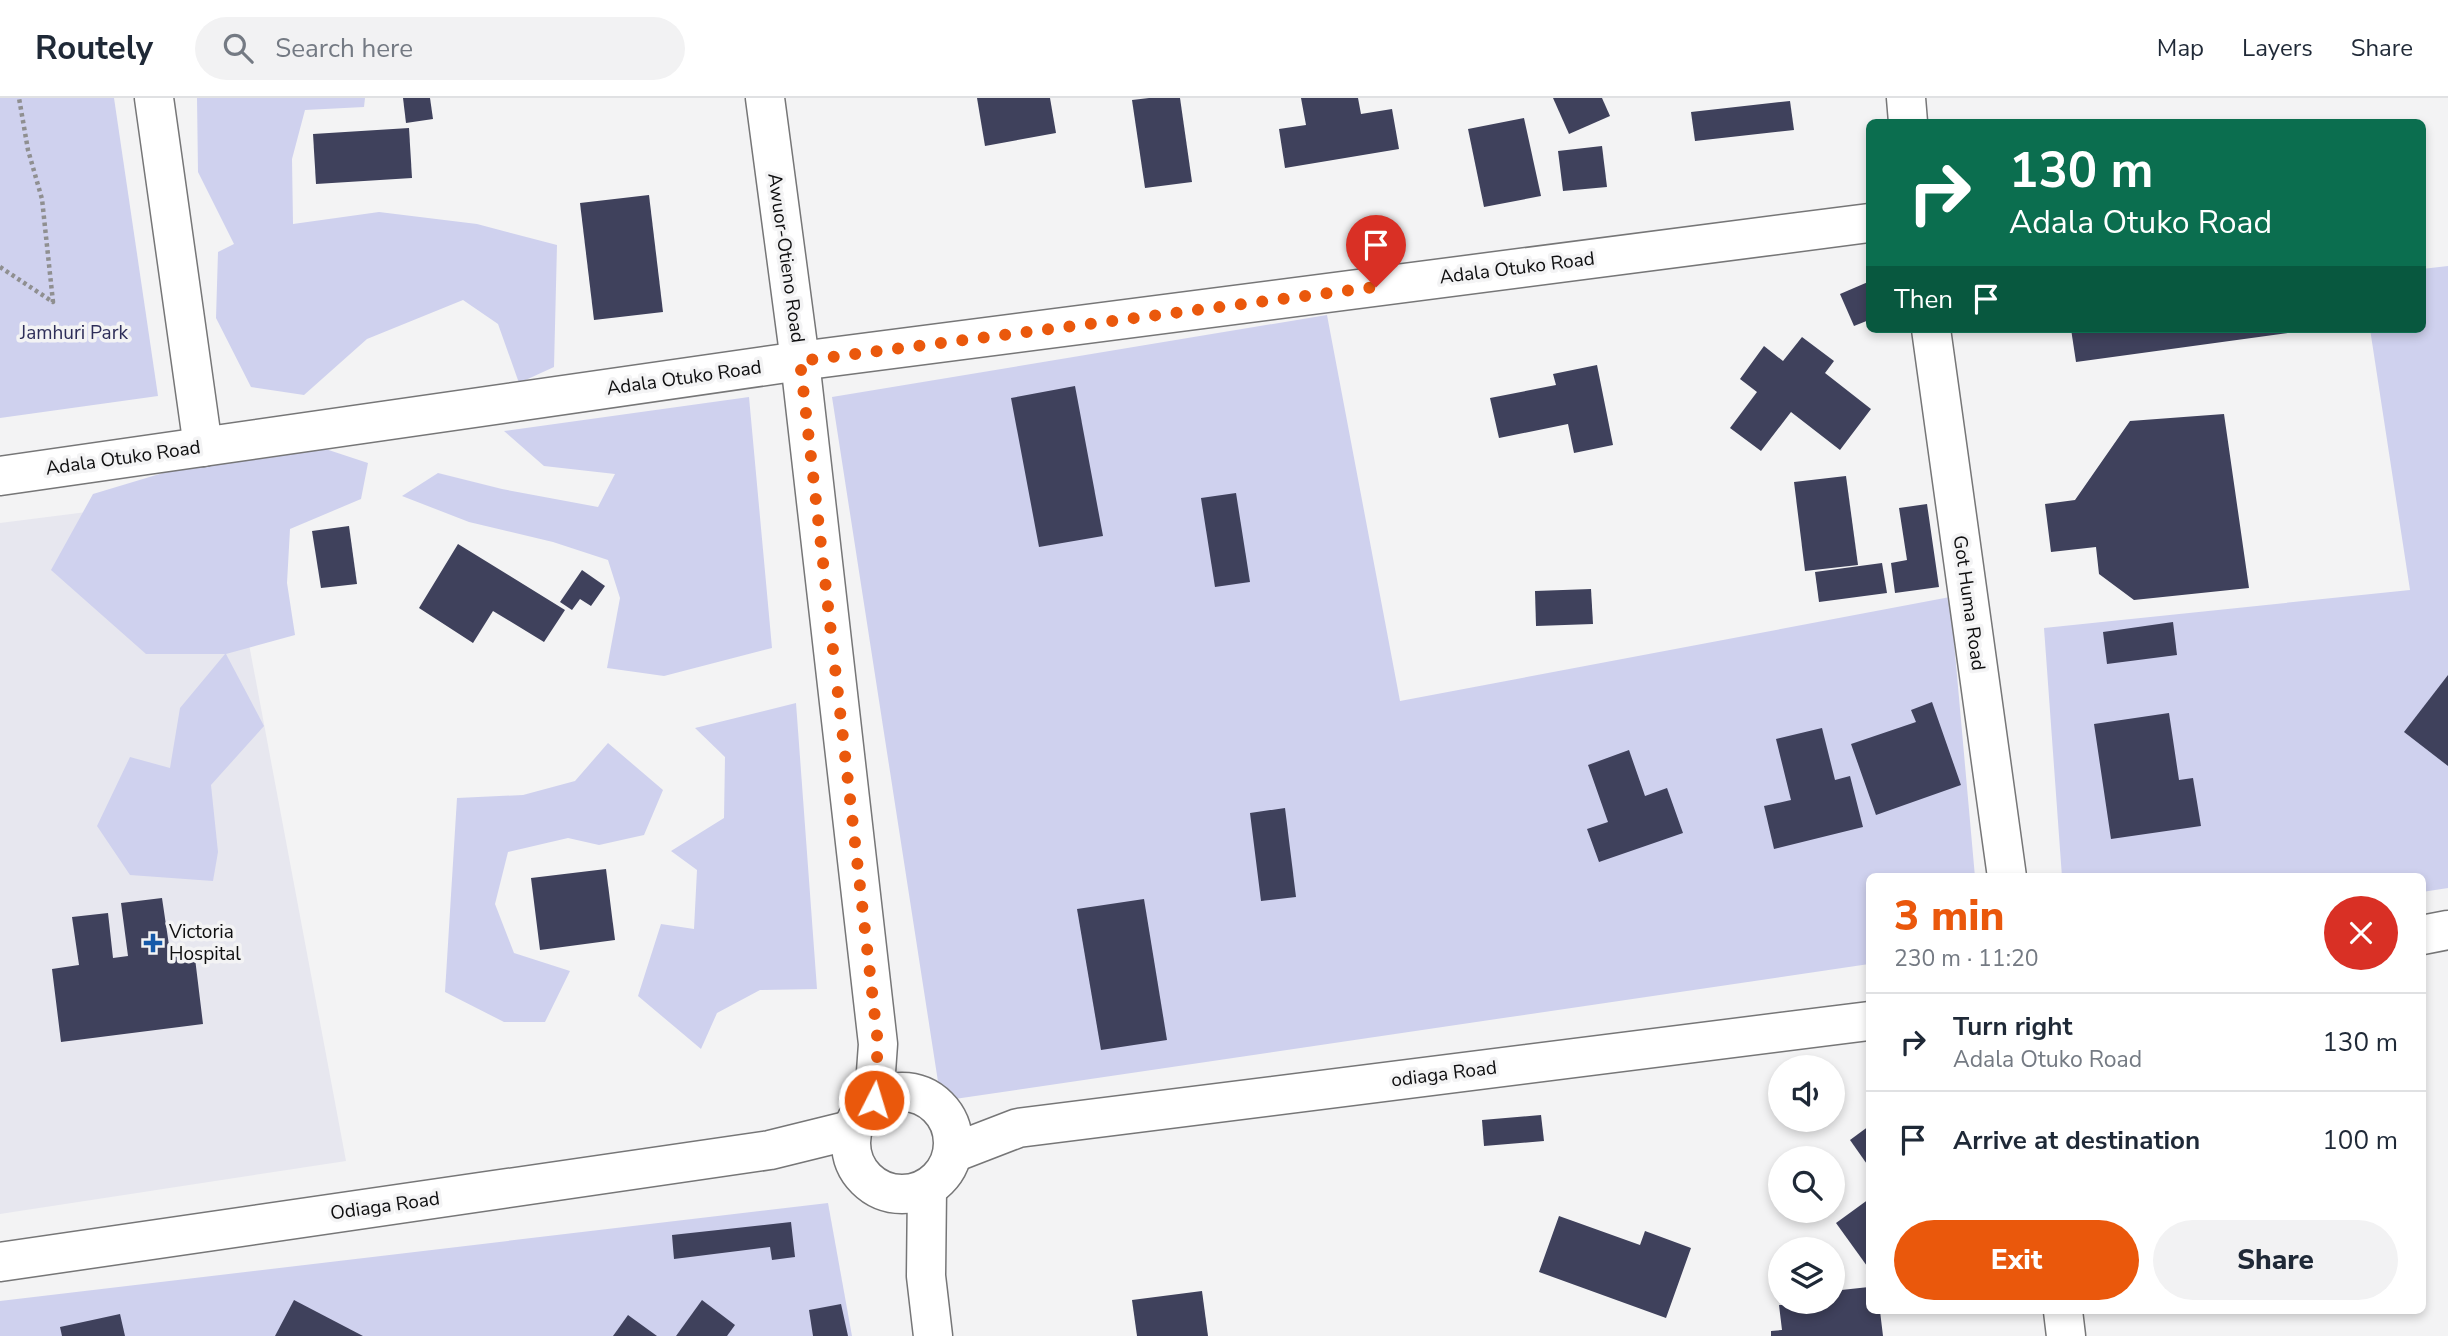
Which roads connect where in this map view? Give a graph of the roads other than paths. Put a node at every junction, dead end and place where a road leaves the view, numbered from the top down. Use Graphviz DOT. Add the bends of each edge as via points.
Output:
graph roads {
  1 [pos="154,98"];
  2 [pos="765,98"];
  3 [pos="1906,98"];
  4 [pos="1908,119"];
  5 [pos="1866,223"];
  6 [pos="1932,333"];
  7 [pos="800,361"];
  8 [pos="202,447"];
  9 [pos="0,476"];
  10 [pos="2006,873"];
  11 [pos="2448,930"];
  12 [pos="2426,933"];
  13 [pos="1866,1021"];
  14 [pos="878,1044"];
  15 [pos="913,1092"];
  16 [pos="874,1100"];
  17 [pos="950,1136"];
  18 [pos="853,1146"];
  19 [pos="912,1192"];
  20 [pos="0,1262"];
  21 [pos="2063,1314"];
  22 [pos="933,1336"];
  23 [pos="2066,1336"];
  1 -- 8 [label="main road"];
  2 -- 7 [label="main road, Awuor-Otieno Road"];
  3 -- 4 [label="main road"];
  5 -- 7 [label="main road, Adala Otuko Road"];
  6 -- 10 [label="main road, Got Huma Road"];
  7 -- 8 [label="main road, Adala Otuko Road"];
  7 -- 14 [label="main road, Awuor-Otieno Road"];
  8 -- 9 [label="main road, Adala Otuko Road"];
  11 -- 12 [label="main road"];
  13 -- 17 [label="main road, odiaga Road"];
  14 -- 15 [label="main road, Awuor-Otieno Road"];
  14 -- 16 [label="main road, Awuor-Otieno Road"];
  15 -- 16 [label="main road" via="893,1092"];
  15 -- 17 [label="main road, Awuor-Otieno Road" via="939,1107"];
  16 -- 18 [label="main road" via="863,1108"];
  17 -- 19 [label="main road" via="948,1167 939,1180"];
  18 -- 19 [label="main road" via="863,1178 879,1190"];
  18 -- 20 [label="main road, Odiaga Road" via="770,1150"];
  19 -- 22 [label="main road"];
  21 -- 23 [label="main road"];
}
